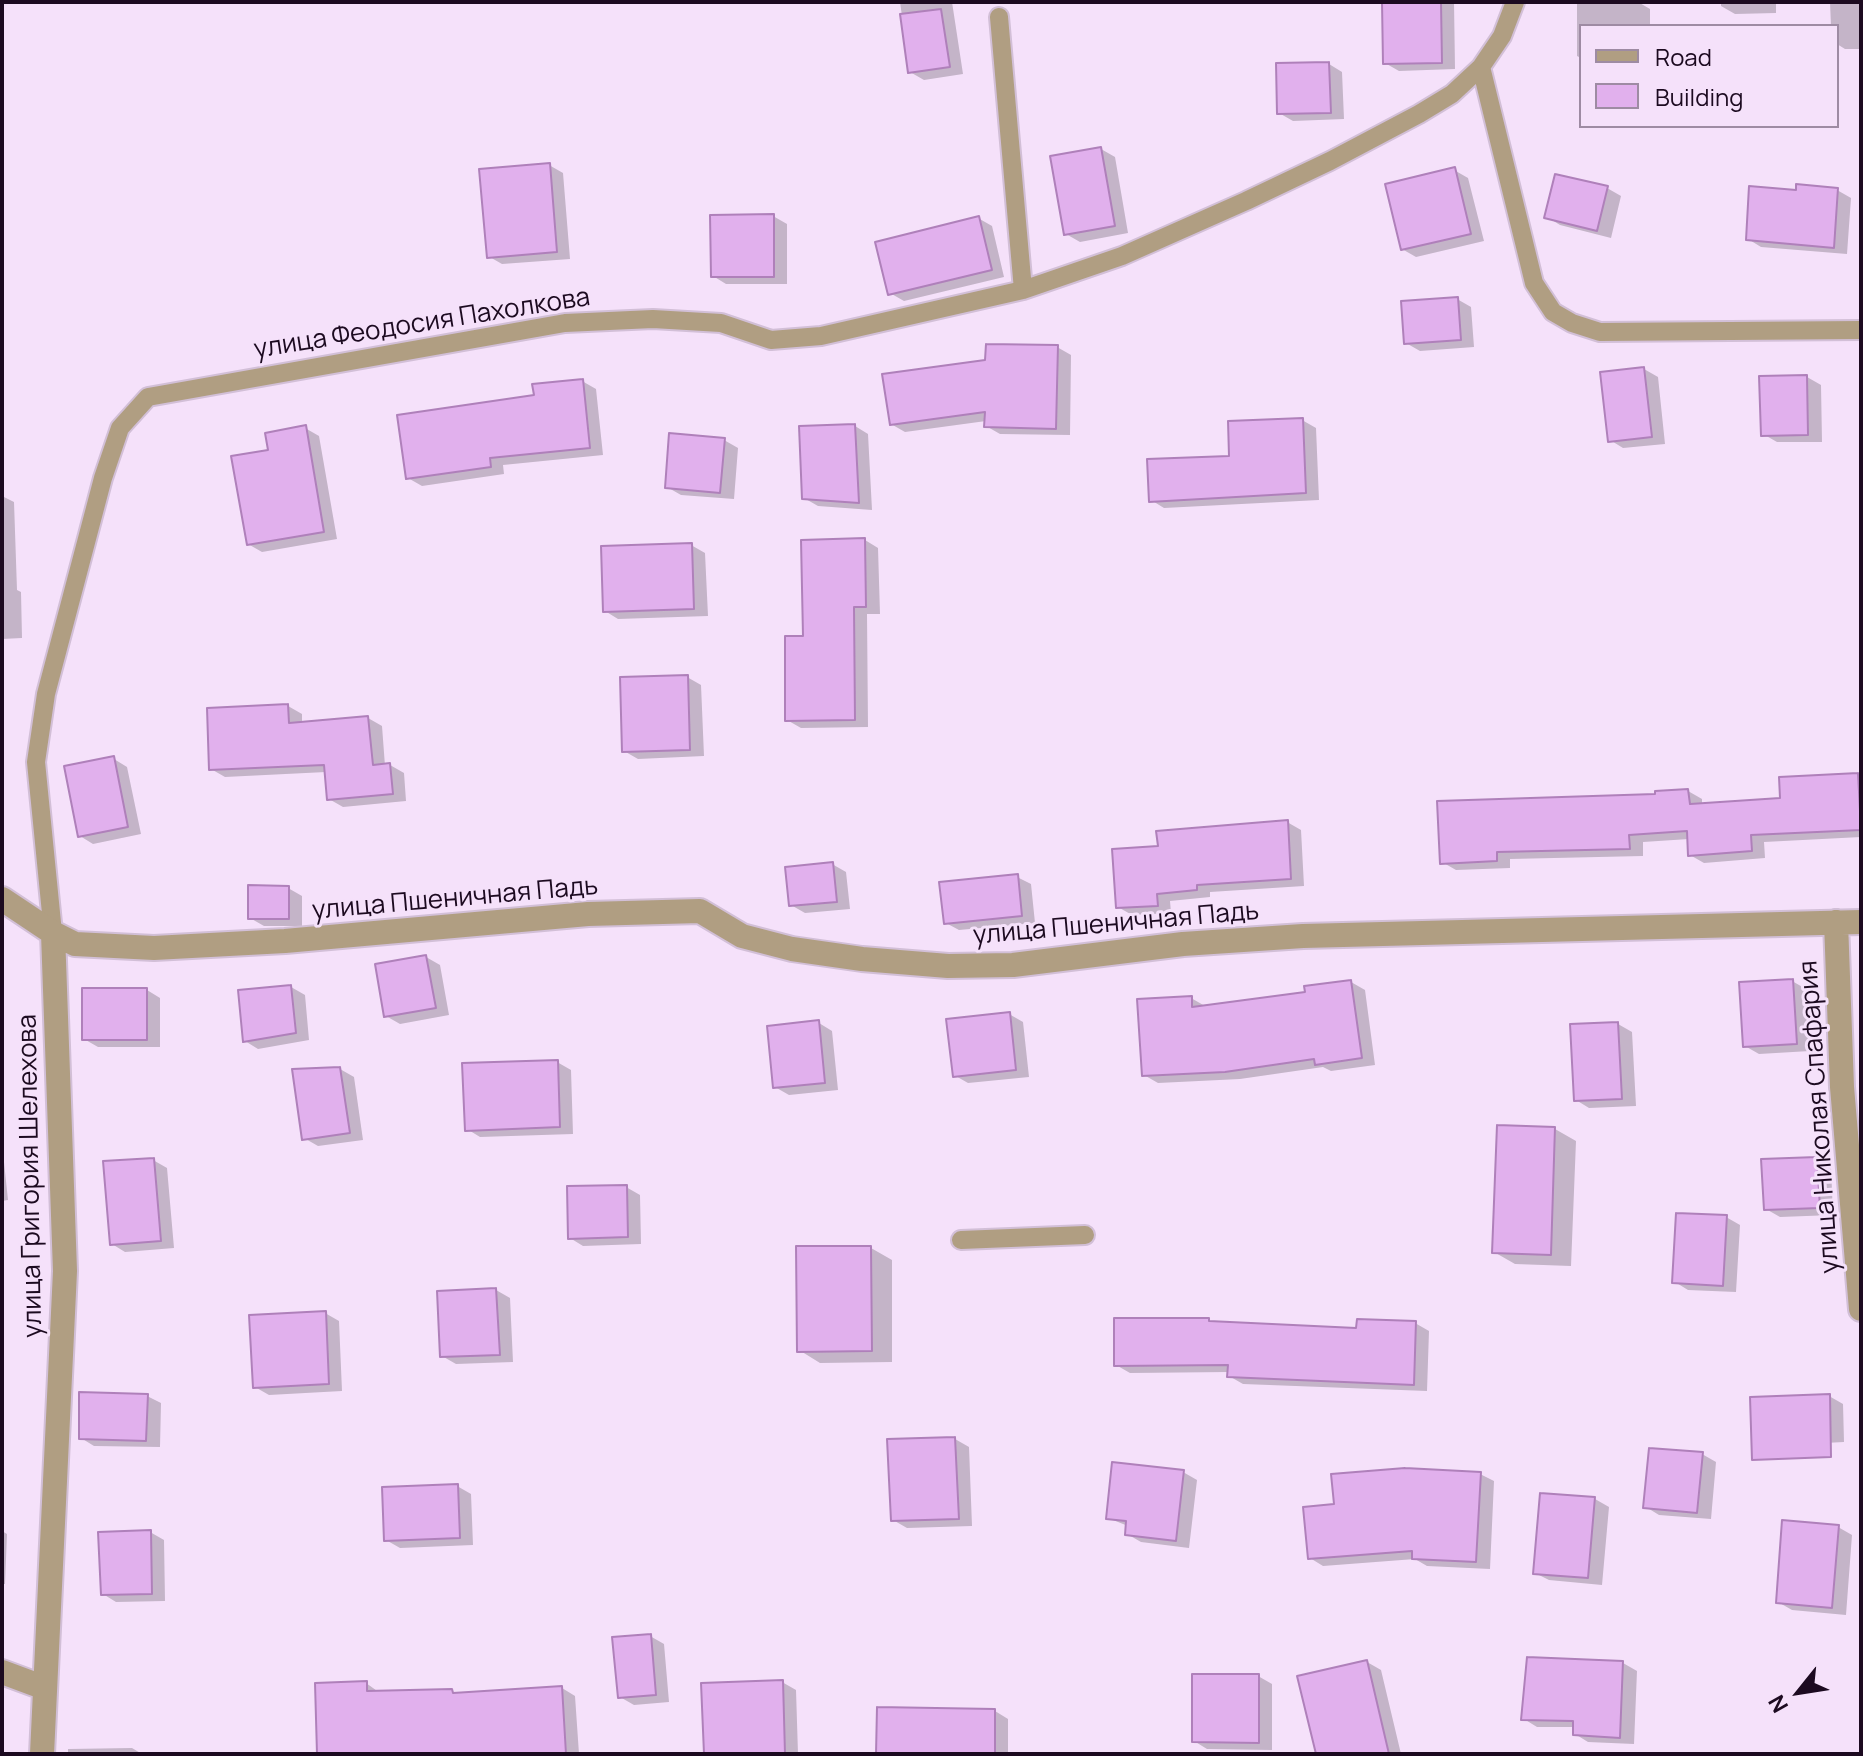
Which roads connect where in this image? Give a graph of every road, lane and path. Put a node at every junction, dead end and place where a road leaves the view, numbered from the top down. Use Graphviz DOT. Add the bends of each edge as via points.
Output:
graph roads {
  1 [pos="1515,2"];
  2 [pos="999,17"];
  3 [pos="1481,67"];
  4 [pos="1023,290"];
  5 [pos="1861,330"];
  6 [pos="2,899"];
  7 [pos="1836,922"];
  8 [pos="1861,922"];
  9 [pos="53,933"];
  10 [pos="1085,1235"];
  11 [pos="961,1240"];
  12 [pos="1861,1309"];
  13 [pos="2,1672"];
  14 [pos="45,1688"];
  15 [pos="42,1754"];
  1 -- 3 [label="lane, улица Феодосия Пахолкова" via="1502,36"];
  2 -- 4 [label="lane"];
  3 -- 4 [label="lane, улица Феодосия Пахолкова" via="1452,94 1330,161 1122,256"];
  3 -- 5 [label="lane" via="1534,283 1553,312 1600,332"];
  4 -- 9 [label="lane, улица Феодосия Пахолкова" via="821,336 771,340 721,323 565,323 148,397 120,428 46,694 36,762"];
  6 -- 9 [label="street, улица Пшеничная Падь"];
  7 -- 8 [label="street, улица Пшеничная Падь"];
  7 -- 9 [label="street, улица Пшеничная Падь" via="1303,936 1013,965 948,966 792,949 742,936 700,911 588,914 154,948 75,944"];
  7 -- 12 [label="street, улица Николая Спафария" via="1842,1087"];
  9 -- 14 [label="street, улица Григория Шелехова" via="65,1271"];
  10 -- 11 [label="lane"];
  13 -- 14 [label="street"];
  14 -- 15 [label="street, улица Григория Шелехова"];
}
